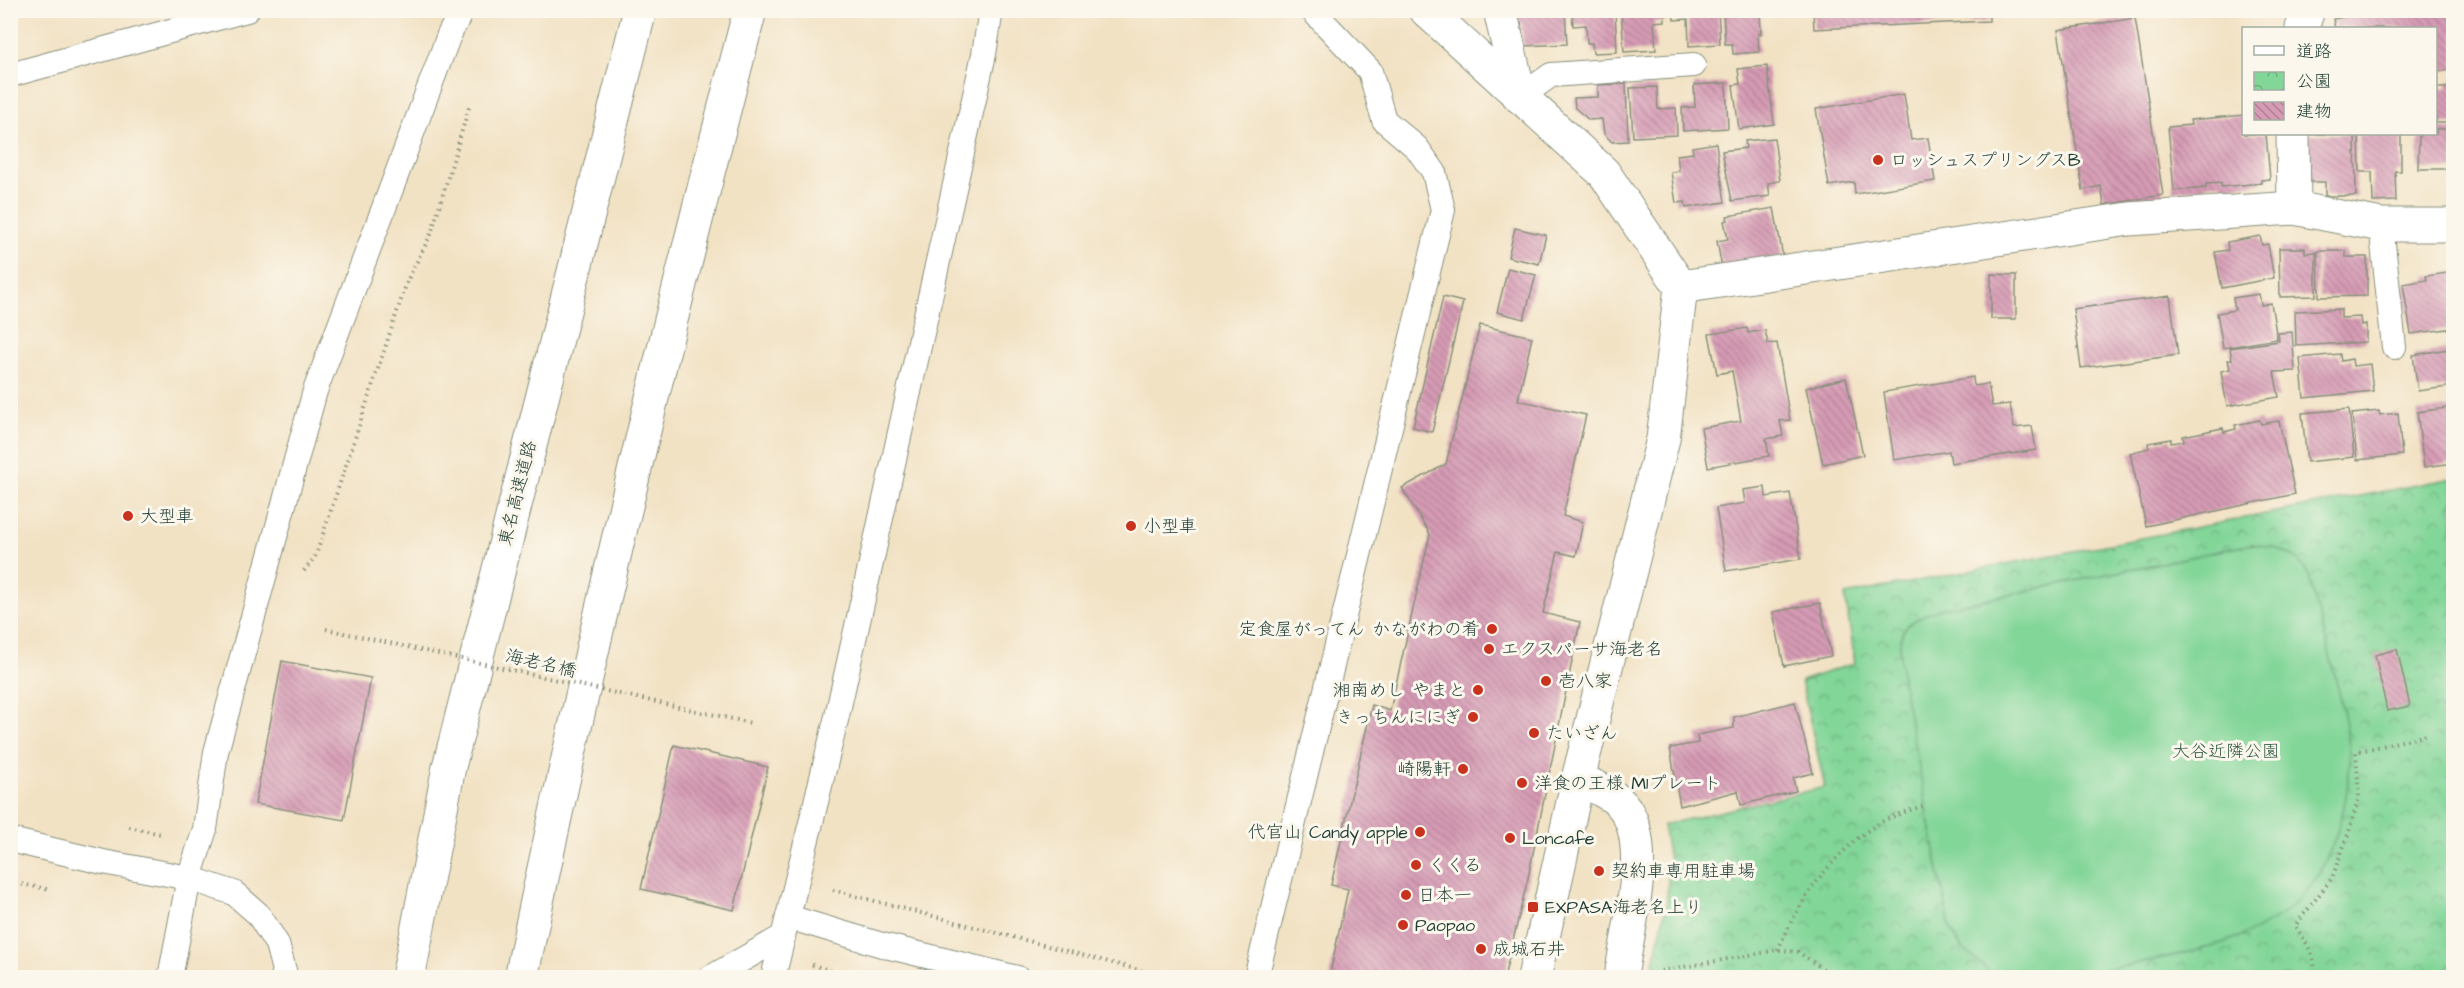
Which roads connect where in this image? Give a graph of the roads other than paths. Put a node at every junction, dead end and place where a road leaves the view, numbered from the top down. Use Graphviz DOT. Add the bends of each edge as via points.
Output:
graph roads {
  1 [pos="247,10"];
  2 [pos="462,10"];
  3 [pos="640,10"];
  4 [pos="750,10"];
  5 [pos="991,10"];
  6 [pos="1312,10"];
  7 [pos="1426,10"];
  8 [pos="1500,10"];
  9 [pos="2308,10"];
  10 [pos="2302,27"];
  11 [pos="1694,65"];
  12 [pos="10,75"];
  13 [pos="1520,97"];
  14 [pos="2293,135"];
  15 [pos="2294,208"];
  16 [pos="2381,225"];
  17 [pos="2454,225"];
  18 [pos="1681,287"];
  19 [pos="2394,347"];
  20 [pos="1578,779"];
  21 [pos="10,840"];
  22 [pos="189,878"];
  23 [pos="785,927"];
  24 [pos="1636,975"];
  25 [pos="170,978"];
  26 [pos="286,978"];
  27 [pos="408,978"];
  28 [pos="521,978"];
  29 [pos="710,978"];
  30 [pos="773,978"];
  31 [pos="1017,978"];
  32 [pos="1256,978"];
  33 [pos="1534,978"];
  1 -- 12 [label="lane"];
  2 -- 22 [label="lane" via="449,35 315,391 216,752 205,829"];
  3 -- 27 [label="main road, 東名高速道路" via="449,767"];
  4 -- 28 [label="main road" via="567,761"];
  5 -- 23 [label="lane" via="843,693"];
  6 -- 32 [label="lane" via="1370,71 1384,120 1418,148 1434,172 1443,210"];
  7 -- 13 [label="main road"];
  8 -- 13 [label="main road"];
  9 -- 10 [label="main road"];
  11 -- 13 [label="lane" via="1551,75"];
  13 -- 18 [label="main road" via="1604,173"];
  14 -- 15 [label="main road"];
  15 -- 16 [label="main road"];
  15 -- 18 [label="main road" via="2129,219"];
  16 -- 17 [label="main road"];
  16 -- 19 [label="lane"];
  18 -- 20 [label="main road" via="1663,439"];
  20 -- 24 [label="main road" via="1623,805 1633,825 1639,880"];
  20 -- 33 [label="main road"];
  21 -- 22 [label="lane"];
  22 -- 25 [label="lane"];
  22 -- 26 [label="lane" via="234,893 258,914 277,944"];
  23 -- 29 [label="lane"];
  23 -- 30 [label="lane"];
  23 -- 31 [label="lane" via="882,945"];
}
